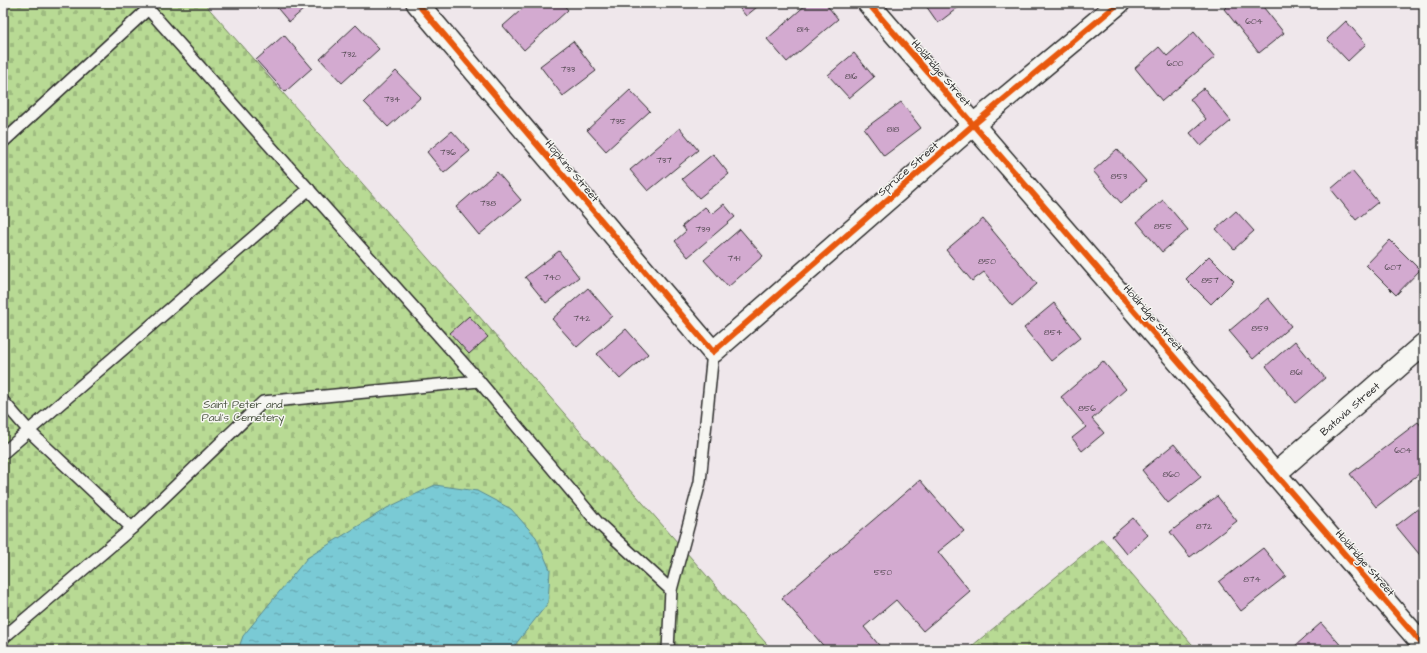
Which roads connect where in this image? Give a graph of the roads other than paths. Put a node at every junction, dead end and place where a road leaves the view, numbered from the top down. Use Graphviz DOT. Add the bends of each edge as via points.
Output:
graph roads {
  1 [pos="417,3"];
  2 [pos="868,3"];
  3 [pos="1119,3"];
  4 [pos="145,6"];
  5 [pos="973,125"];
  6 [pos="3,142"];
  7 [pos="309,189"];
  8 [pos="1424,344"];
  9 [pos="713,352"];
  10 [pos="479,381"];
  11 [pos="3,400"];
  12 [pos="29,431"];
  13 [pos="3,453"];
  14 [pos="1275,474"];
  15 [pos="132,528"];
  16 [pos="671,590"];
  17 [pos="3,638"];
  18 [pos="1424,646"];
  19 [pos="668,650"];
  1 -- 9 [label="street, Hopkins Street"];
  2 -- 5 [label="street, Holdridge Street"];
  3 -- 5 [label="street, Spruce Street"];
  4 -- 6 [label="lane"];
  4 -- 7 [label="lane"];
  5 -- 9 [label="street, Spruce Street"];
  5 -- 14 [label="street, Holdridge Street"];
  7 -- 10 [label="lane"];
  7 -- 12 [label="lane"];
  8 -- 14 [label="street, Batavia Street"];
  9 -- 16 [label="lane" via="700,482"];
  10 -- 15 [label="lane" via="263,402"];
  10 -- 16 [label="lane" via="598,523"];
  11 -- 12 [label="lane"];
  12 -- 13 [label="lane"];
  12 -- 15 [label="lane"];
  14 -- 18 [label="street, Holdridge Street"];
  15 -- 17 [label="lane"];
  16 -- 19 [label="lane"];
}
